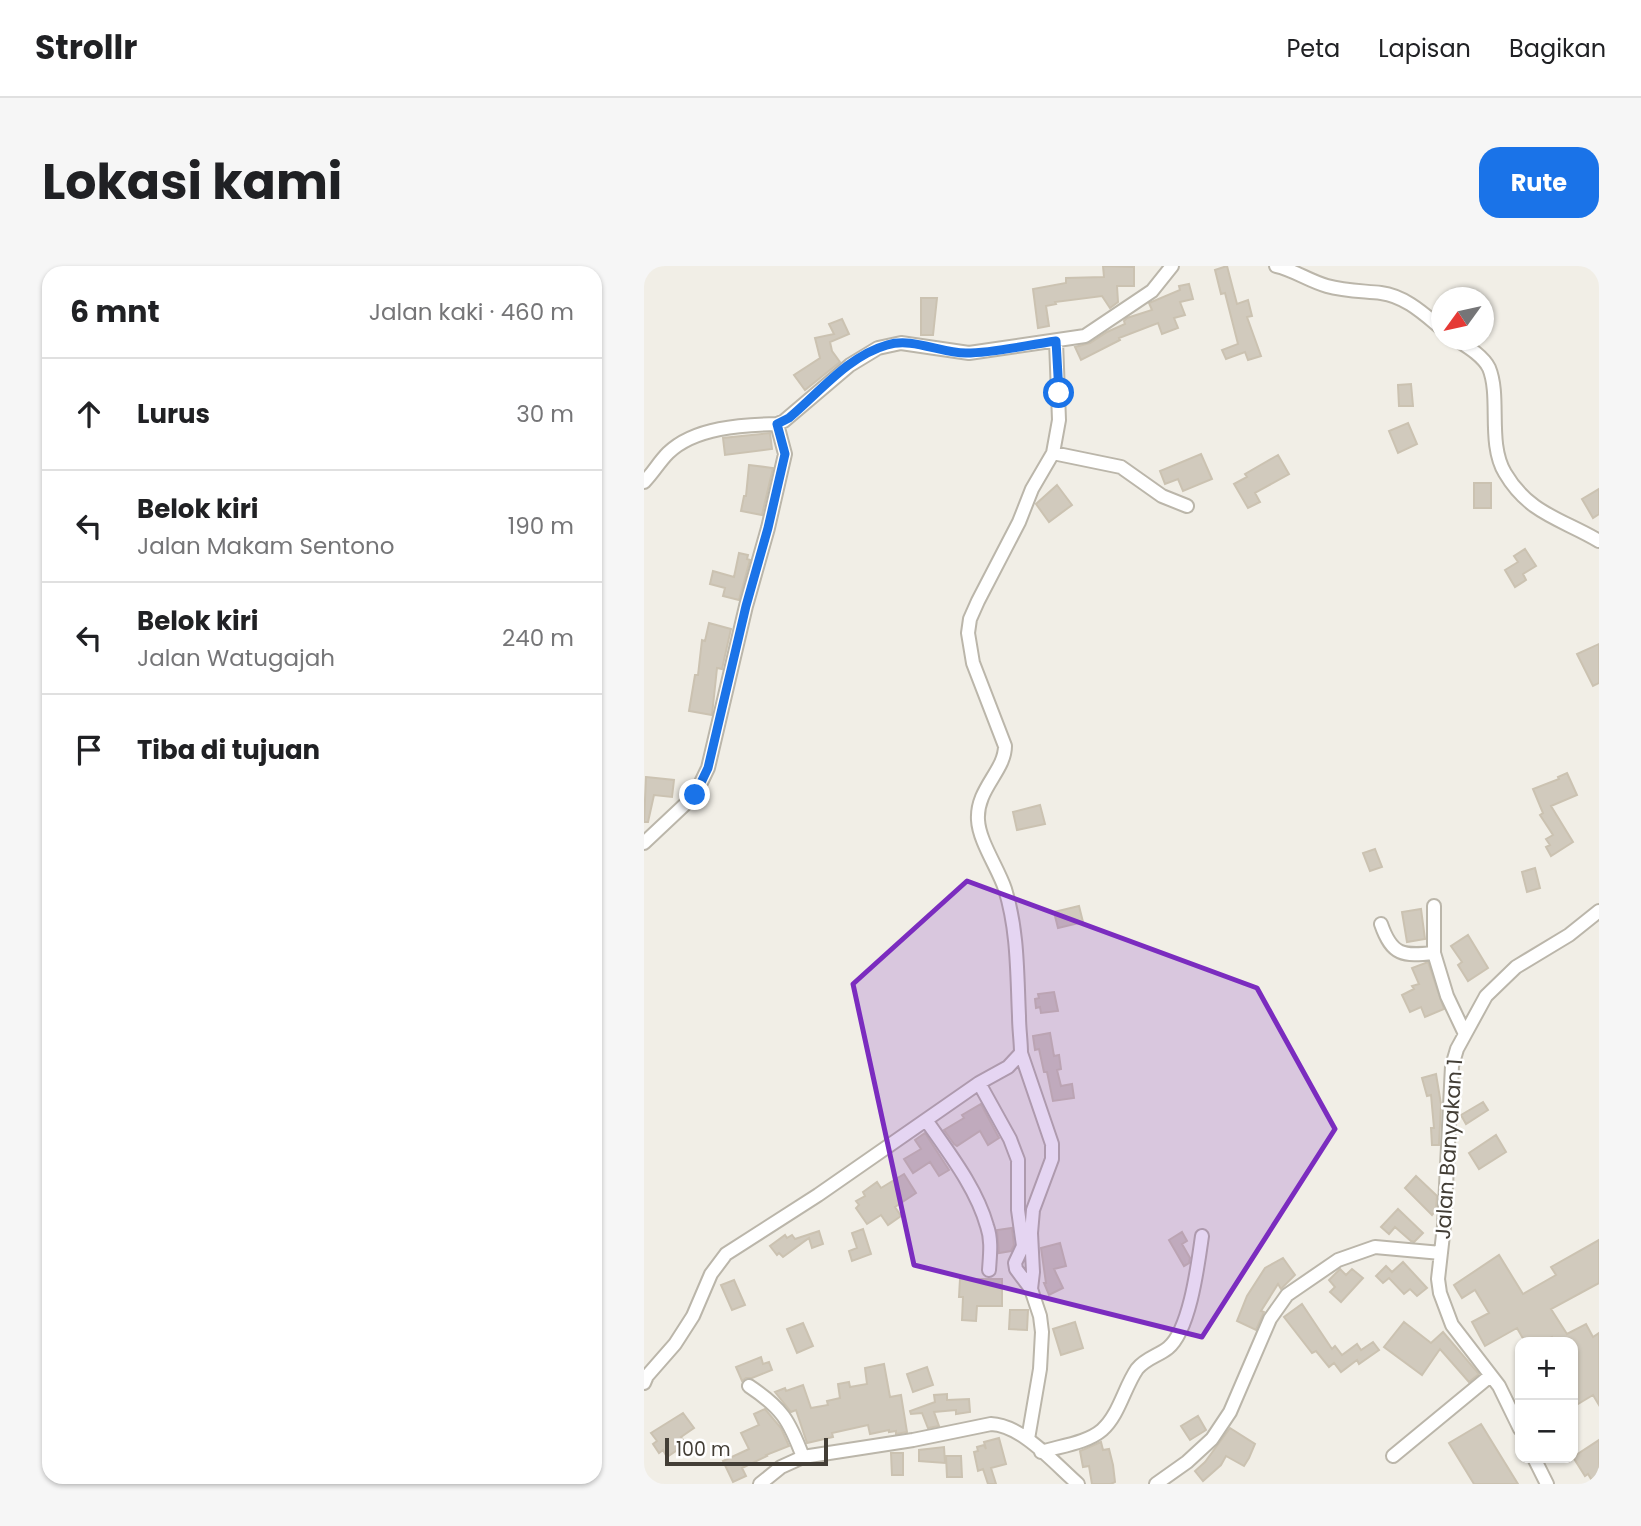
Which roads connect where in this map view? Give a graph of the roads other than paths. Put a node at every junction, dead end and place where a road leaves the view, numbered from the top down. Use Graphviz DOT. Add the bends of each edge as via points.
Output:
graph roads {
  1 [pos="1172,266"];
  2 [pos="1276,266"];
  3 [pos="1431,321"];
  4 [pos="1056,341"];
  5 [pos="1470,350"];
  6 [pos="777,424"];
  7 [pos="1053,453"];
  8 [pos="644,482"];
  9 [pos="1187,506"];
  10 [pos="1599,541"];
  11 [pos="644,843"];
  12 [pos="1434,906"];
  13 [pos="1599,911"];
  14 [pos="1381,924"];
  15 [pos="1433,953"];
  16 [pos="1465,1034"];
  17 [pos="1021,1053"];
  18 [pos="979,1083"];
  19 [pos="926,1120"];
  20 [pos="1202,1236"];
  21 [pos="1441,1253"];
  22 [pos="989,1270"];
  23 [pos="1031,1289"];
  24 [pos="1490,1376"];
  25 [pos="644,1383"];
  26 [pos="749,1386"];
  27 [pos="1515,1419"];
  28 [pos="1028,1440"];
  29 [pos="1041,1452"];
  30 [pos="1393,1456"];
  31 [pos="803,1457"];
  32 [pos="1536,1463"];
  33 [pos="760,1484"];
  34 [pos="1078,1484"];
  35 [pos="1156,1484"];
  36 [pos="1547,1484"];
  1 -- 4 [label="street" via="1152,291 1101,326 1085,336"];
  2 -- 3 [label="street" via="1329,287 1384,293"];
  4 -- 6 [label="street" via="969,353 890,344 850,365"];
  4 -- 7 [label="street" via="1059,420"];
  5 -- 10 [label="street" via="1489,368 1497,447 1505,474 1533,506"];
  6 -- 8 [label="street" via="733,427 692,439 668,453"];
  6 -- 11 [label="street" via="785,454 708,768 695,795"];
  7 -- 9 [label="street" via="1121,467 1162,496"];
  7 -- 17 [label="street" via="978,601 968,633 973,663 1005,746 1005,754 985,787 978,816 1012,918"];
  12 -- 15 [label="street"];
  13 -- 16 [label="street, Jalan Banyakan 1" via="1504,978 1486,996"];
  14 -- 15 [label="street" via="1393,948 1403,955"];
  15 -- 16 [label="street"];
  16 -- 21 [label="street, Jalan Banyakan 1" via="1450,1082"];
  17 -- 18 [label="street" via="1008,1067"];
  17 -- 23 [label="street" via="1052,1144 1052,1159 1033,1210"];
  18 -- 19 [label="street"];
  18 -- 23 [label="street" via="1018,1160 1023,1245 1015,1263"];
  19 -- 22 [label="street" via="984,1218 991,1247"];
  19 -- 25 [label="street" via="726,1254 675,1345"];
  20 -- 29 [label="street" via="1190,1304 1177,1336 1167,1349 1140,1365 1101,1431"];
  21 -- 24 [label="street, Jalan Banyakan 1" via="1438,1279 1443,1307"];
  21 -- 35 [label="street" via="1375,1247 1338,1261 1287,1295 1269,1319 1230,1412 1212,1438"];
  23 -- 28 [label="street" via="1040,1316 1041,1351"];
  24 -- 27 [label="street, Jalan Banyakan 1"];
  24 -- 30 [label="street"];
  26 -- 31 [label="street" via="784,1416"];
  28 -- 29 [label="street"];
  28 -- 31 [label="street" via="1010,1428 990,1424"];
  29 -- 34 [label="street"];
  31 -- 33 [label="street"];
  32 -- 36 [label="street"];
}
